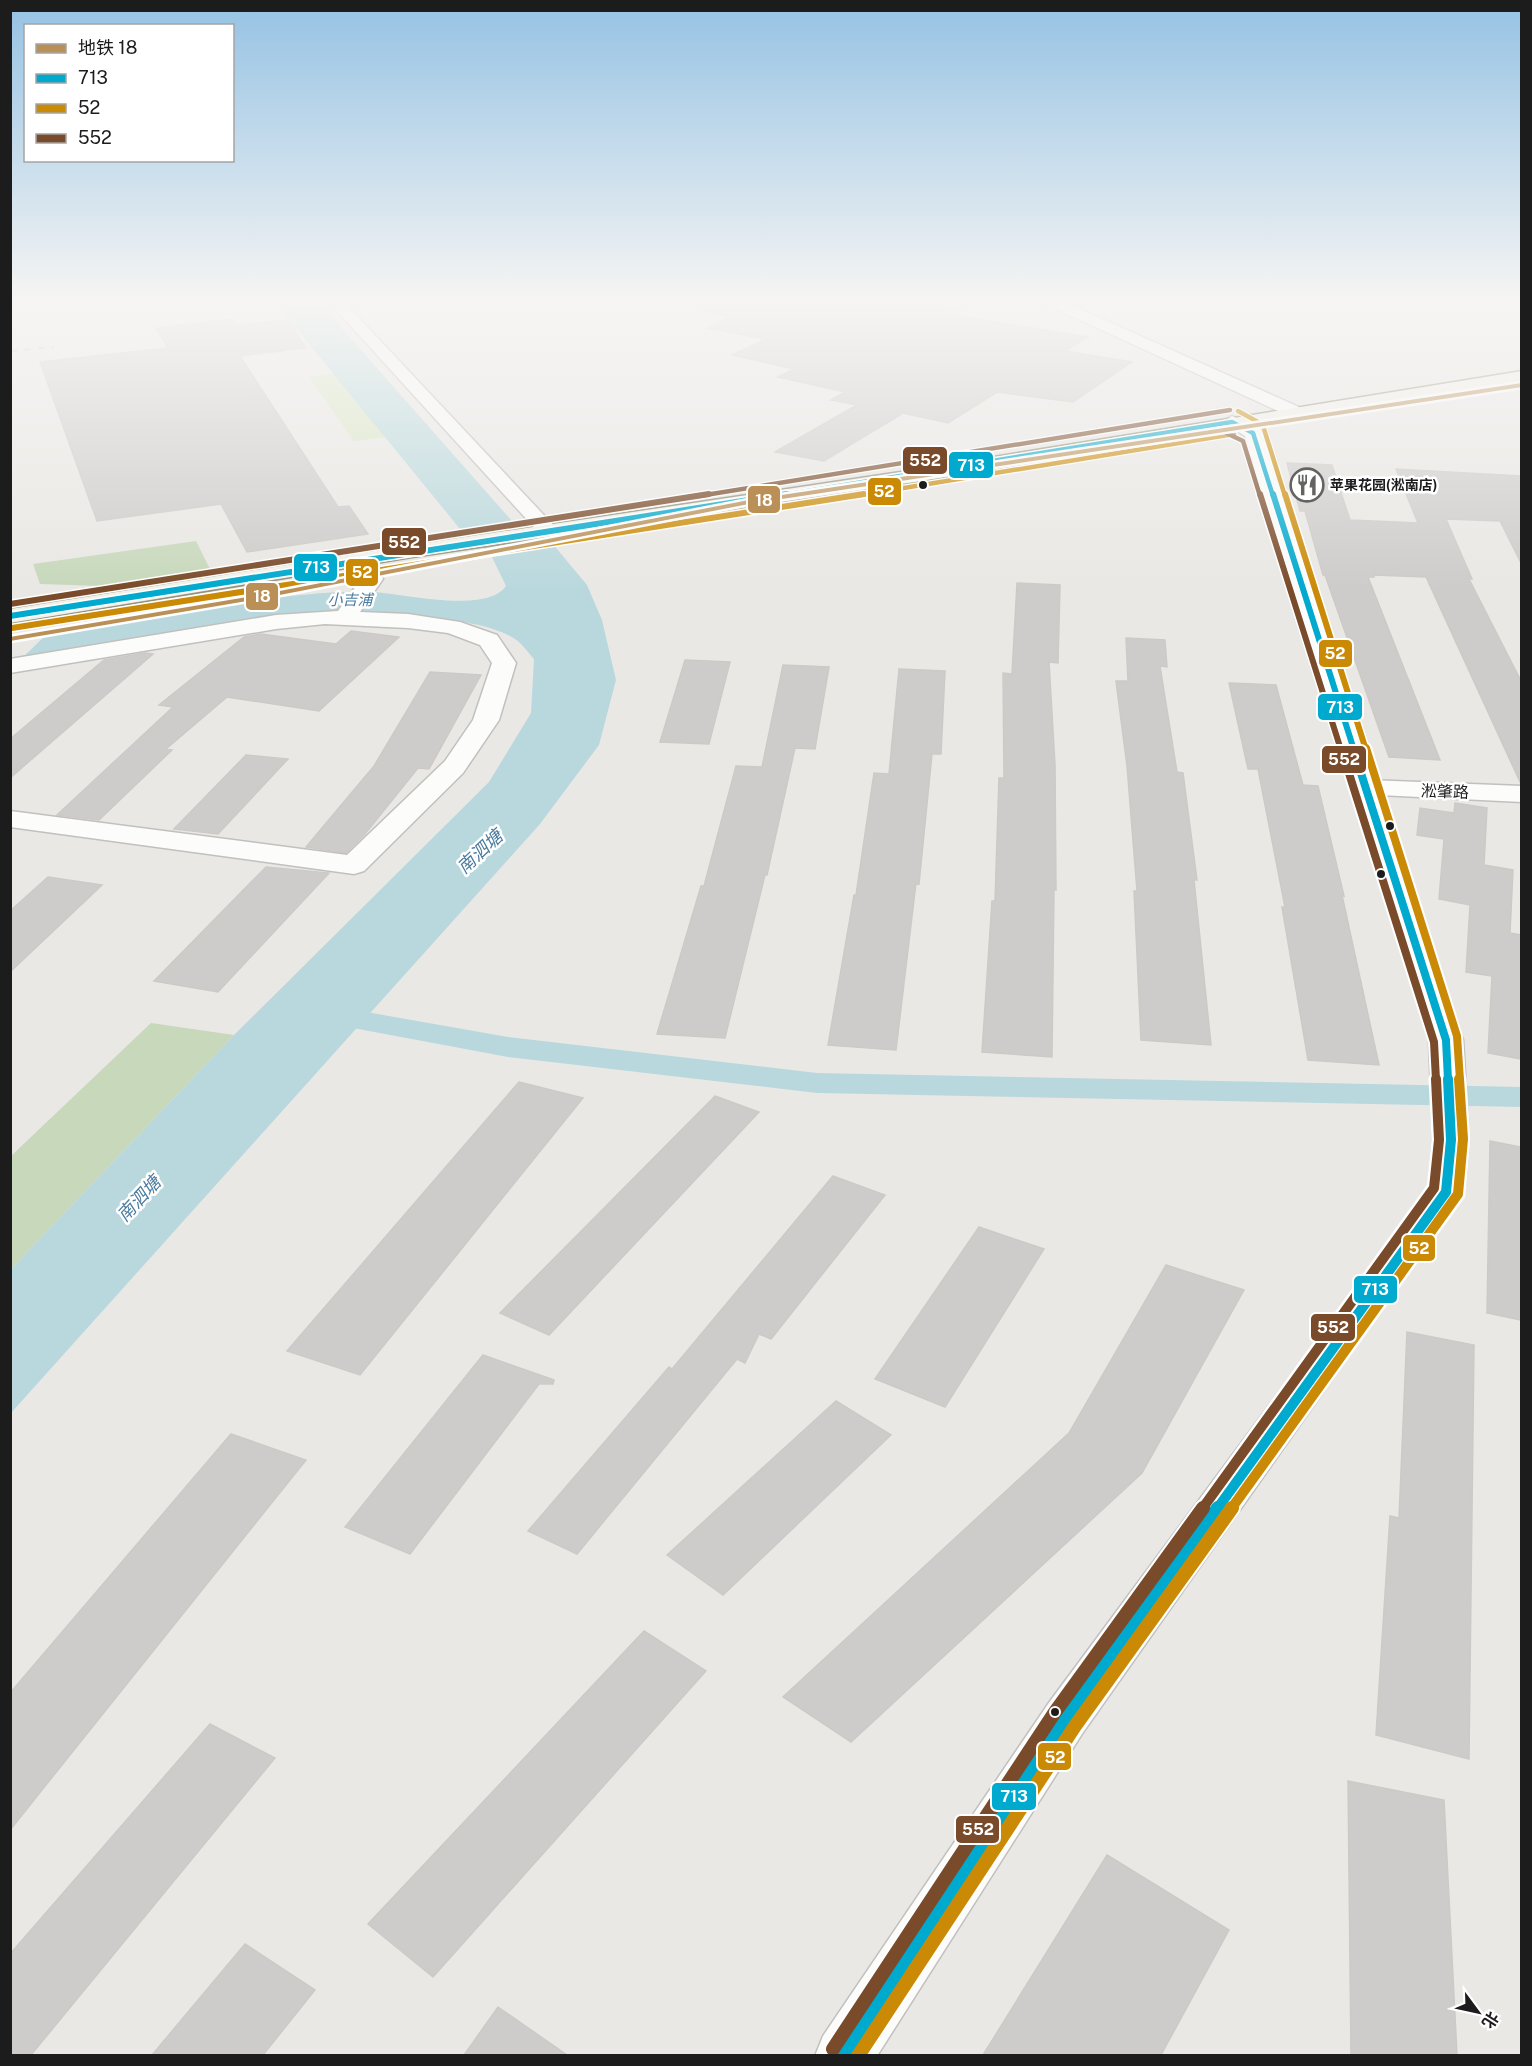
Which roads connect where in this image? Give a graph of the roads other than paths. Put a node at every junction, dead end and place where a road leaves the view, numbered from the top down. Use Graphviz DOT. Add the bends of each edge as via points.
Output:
graph roads {
  1 [pos="423,396"];
  2 [pos="1261,396"];
  3 [pos="1393,396"];
  4 [pos="1295,412"];
  5 [pos="1232,422"];
  6 [pos="548,531"];
  7 [pos="358,572"];
  8 [pos="178,588"];
  9 [pos="10,607"];
  10 [pos="339,614"];
  11 [pos="10,616"];
  12 [pos="10,666"];
  13 [pos="1368,788"];
  14 [pos="1521,794"];
  15 [pos="10,819"];
  16 [pos="843,2055"];
  1 -- 6 [label="street"];
  2 -- 4 [label="street"];
  3 -- 4 [label="main road"];
  4 -- 5 [label="main road"];
  5 -- 6 [label="main road" via="914,476"];
  5 -- 13 [label="street" via="1253,433"];
  6 -- 7 [label="main road" via="427,549"];
  7 -- 8 [label="main road"];
  7 -- 10 [label="street"];
  8 -- 9 [label="main road"];
  8 -- 11 [label="main road"];
  10 -- 12 [label="street"];
  10 -- 15 [label="street" via="452,627 489,640 504,663 486,720 454,767 354,865"];
  13 -- 14 [label="street, 淞肇路"];
  13 -- 16 [label="street" via="1446,1040 1451,1140 1446,1192 1065,1719"];
}
